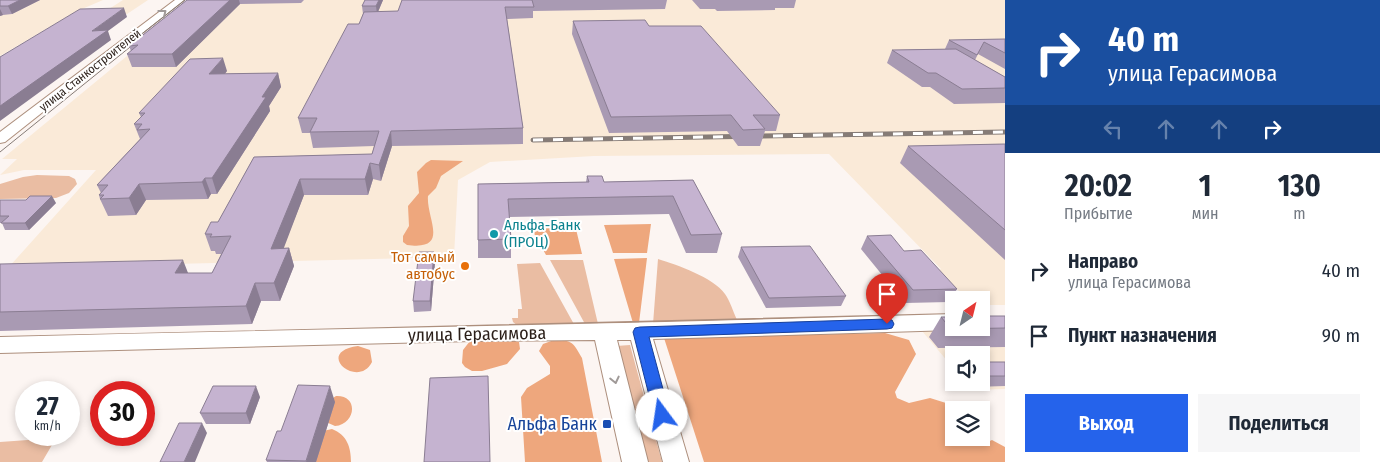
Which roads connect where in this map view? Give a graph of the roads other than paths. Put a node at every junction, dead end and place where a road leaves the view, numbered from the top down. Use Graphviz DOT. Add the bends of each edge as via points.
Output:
graph roads {
  1 [pos="180,0"];
  2 [pos="0,139"];
  3 [pos="945,322"];
  4 [pos="640,332"];
  5 [pos="604,333"];
  6 [pos="0,345"];
  7 [pos="635,462"];
  8 [pos="676,462"];
  2 -- 1 [label="street, улица Станкостроителей, one-way"];
  3 -- 4 [label="street, улица Герасимова"];
  4 -- 5 [label="street, улица Герасимова"];
  4 -- 8 [label="street"];
  5 -- 6 [label="street, улица Герасимова" via="473,333"];
  5 -- 7 [label="street, one-way"];
}
